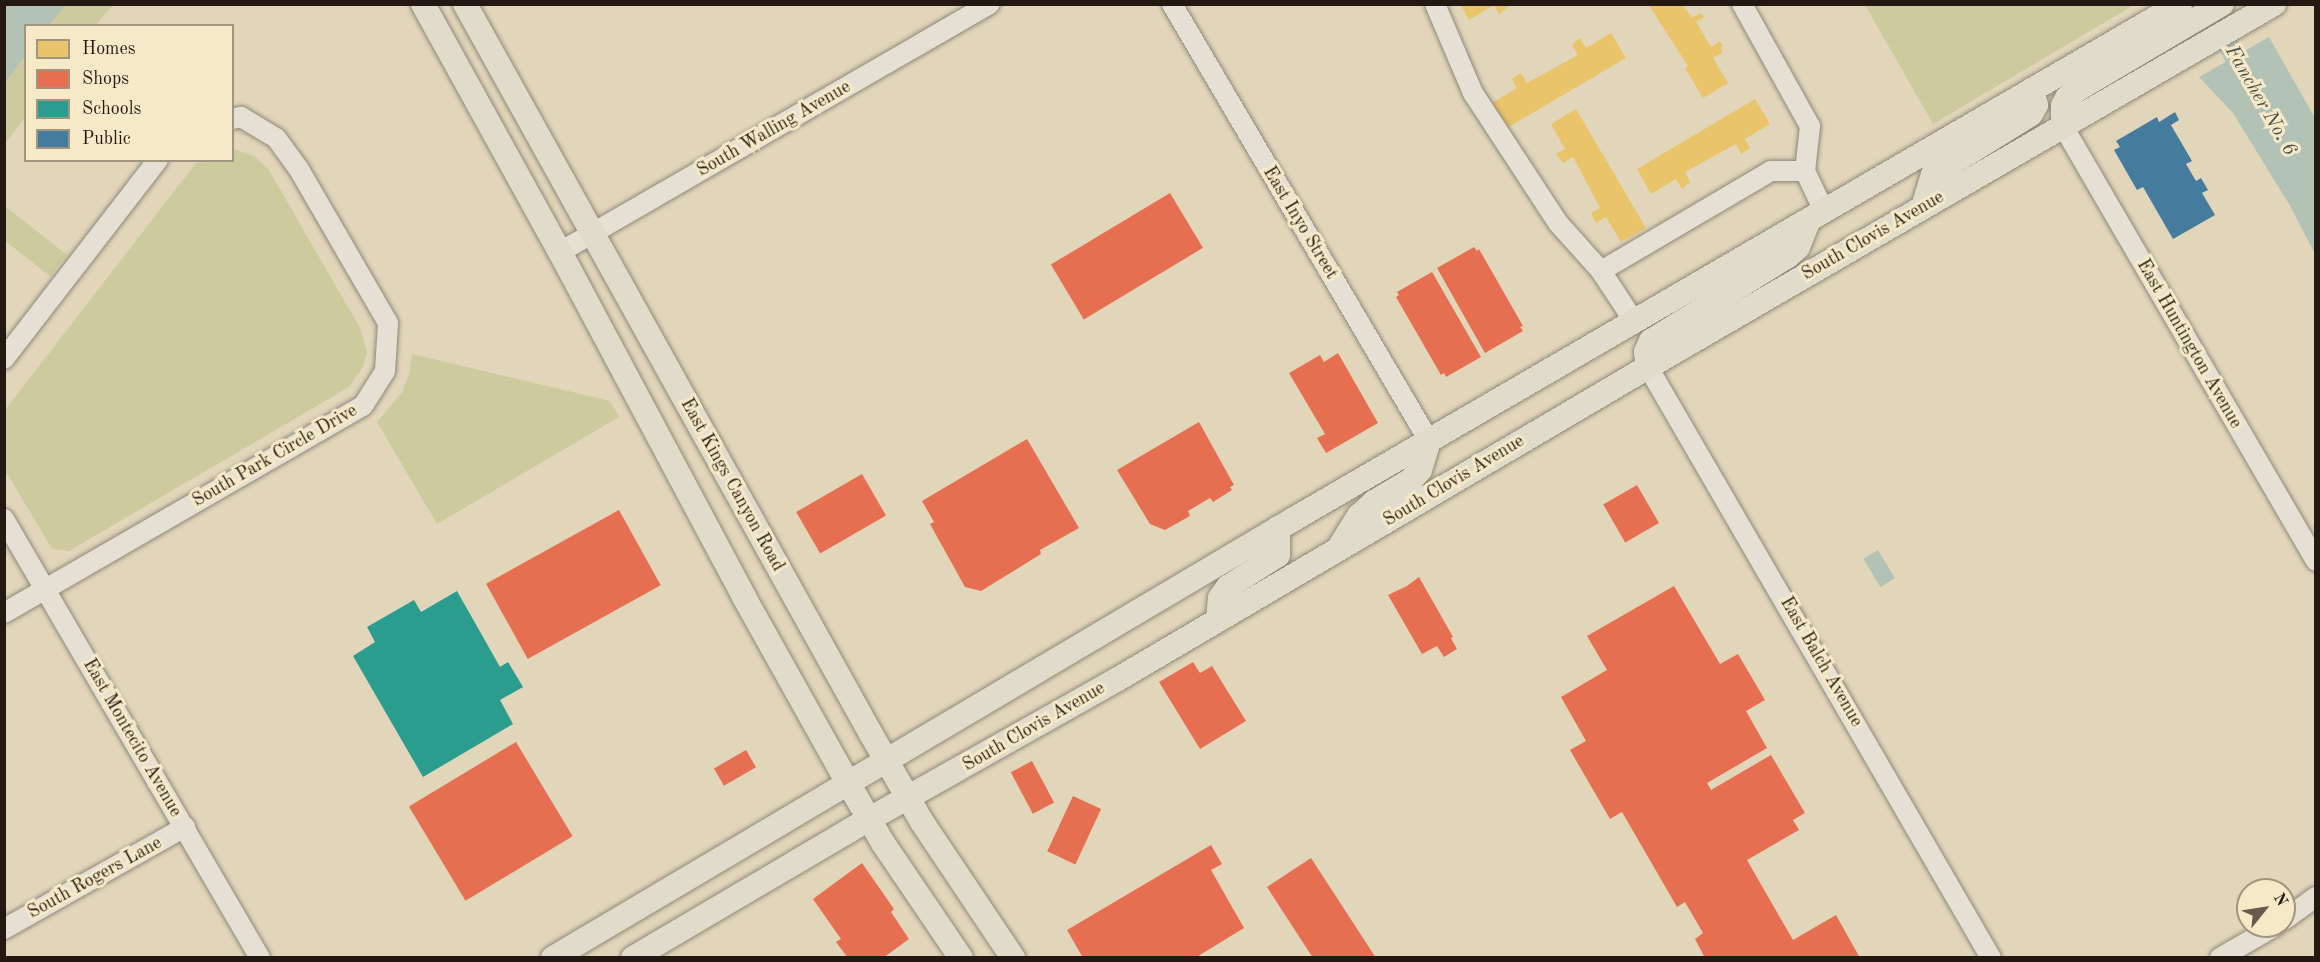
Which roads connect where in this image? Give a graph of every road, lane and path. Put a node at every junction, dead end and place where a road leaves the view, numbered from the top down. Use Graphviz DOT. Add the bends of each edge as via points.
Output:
graph roads {
  1 [pos="423,4"];
  2 [pos="465,4"];
  3 [pos="988,4"];
  4 [pos="1172,4"];
  5 [pos="1435,4"];
  6 [pos="1742,4"];
  7 [pos="2222,4"];
  8 [pos="2274,4"];
  9 [pos="2186,14"];
  10 [pos="2032,90"];
  11 [pos="234,119"];
  12 [pos="2063,126"];
  13 [pos="156,162"];
  14 [pos="1805,171"];
  15 [pos="1923,207"];
  16 [pos="1816,215"];
  17 [pos="593,234"];
  18 [pos="560,252"];
  19 [pos="1601,271"];
  20 [pos="1634,321"];
  21 [pos="4,359"];
  22 [pos="1648,367"];
  23 [pos="1429,441"];
  24 [pos="4,519"];
  25 [pos="1278,528"];
  26 [pos="1337,551"];
  27 [pos="2316,561"];
  28 [pos="45,590"];
  29 [pos="4,613"];
  30 [pos="1218,620"];
  31 [pos="885,759"];
  32 [pos="847,782"];
  33 [pos="909,799"];
  34 [pos="869,820"];
  35 [pos="184,827"];
  36 [pos="2316,897"];
  37 [pos="2296,911"];
  38 [pos="4,929"];
  39 [pos="2254,938"];
  40 [pos="260,957"];
  41 [pos="553,957"];
  42 [pos="633,957"];
  43 [pos="961,957"];
  44 [pos="1013,957"];
  45 [pos="1992,957"];
  46 [pos="2220,957"];
  1 -- 18 [label="main road"];
  2 -- 17 [label="main road, East Kings Canyon Road"];
  3 -- 17 [label="street, South Walling Avenue"];
  4 -- 23 [label="street, East Inyo Street"];
  5 -- 19 [label="street" via="1473,93 1558,223"];
  6 -- 14 [label="street" via="1810,126"];
  7 -- 9 [label="main road"];
  8 -- 12 [label="main road, South Clovis Avenue"];
  9 -- 10 [label="main road"];
  9 -- 12 [label="main road" via="2067,98 2061,116"];
  10 -- 15 [label="main road" via="2036,105 2031,114 1933,175"];
  10 -- 16 [label="main road"];
  11 -- 28 [label="street, South Park Circle Drive" via="241,117 276,138 298,168 388,323 385,371 363,406"];
  12 -- 15 [label="main road, South Clovis Avenue"];
  12 -- 27 [label="street, East Huntington Avenue"];
  13 -- 21 [label="street"];
  14 -- 16 [label="street"];
  14 -- 19 [label="street" via="1771,171"];
  15 -- 22 [label="main road, South Clovis Avenue"];
  16 -- 20 [label="main road"];
  16 -- 22 [label="main road" via="1788,256 1651,341 1646,352"];
  17 -- 18 [label="street, South Walling Avenue"];
  17 -- 31 [label="main road, East Kings Canyon Road"];
  18 -- 32 [label="main road"];
  19 -- 20 [label="street"];
  20 -- 23 [label="main road"];
  22 -- 26 [label="main road, South Clovis Avenue"];
  22 -- 45 [label="street, East Balch Avenue"];
  23 -- 25 [label="main road"];
  23 -- 26 [label="main road" via="1420,470 1359,516"];
  24 -- 28 [label="street, East Montecito Avenue"];
  25 -- 30 [label="main road" via="1278,555 1228,587 1220,598"];
  25 -- 31 [label="main road"];
  26 -- 30 [label="main road, South Clovis Avenue"];
  28 -- 29 [label="street, South Park Circle Drive"];
  28 -- 35 [label="street, East Montecito Avenue"];
  30 -- 33 [label="main road, South Clovis Avenue"];
  31 -- 32 [label="main road"];
  31 -- 33 [label="main road, East Kings Canyon Road"];
  32 -- 34 [label="main road"];
  32 -- 41 [label="main road"];
  33 -- 34 [label="main road, South Clovis Avenue"];
  33 -- 44 [label="main road, East Kings Canyon Road"];
  34 -- 42 [label="main road, South Clovis Avenue"];
  34 -- 43 [label="main road"];
  35 -- 38 [label="street, South Rogers Lane"];
  35 -- 40 [label="street, East Montecito Avenue"];
  36 -- 37 [label="street"];
  39 -- 46 [label="street"];
}
